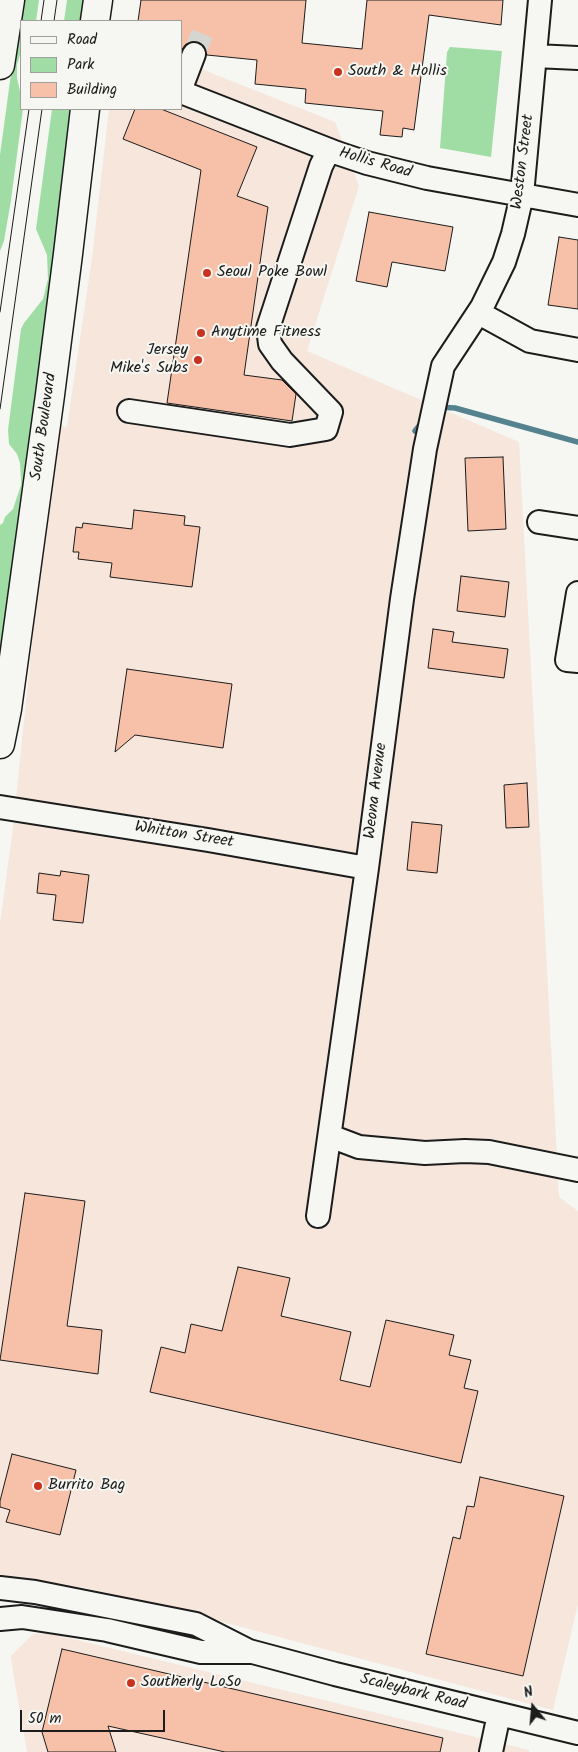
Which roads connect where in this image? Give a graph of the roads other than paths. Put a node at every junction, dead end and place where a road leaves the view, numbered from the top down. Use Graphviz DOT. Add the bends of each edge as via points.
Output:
graph roads {
  1 [pos="10,0"];
  2 [pos="98,0"];
  3 [pos="540,0"];
  4 [pos="95,20"];
  5 [pos="194,54"];
  6 [pos="535,56"];
  7 [pos="578,58"];
  8 [pos="0,66"];
  9 [pos="182,85"];
  10 [pos="182,92"];
  11 [pos="85,110"];
  12 [pos="328,150"];
  13 [pos="522,195"];
  14 [pos="578,204"];
  15 [pos="479,313"];
  16 [pos="578,350"];
  17 [pos="443,366"];
  18 [pos="129,411"];
  19 [pos="539,522"];
  20 [pos="578,528"];
  21 [pos="578,593"];
  22 [pos="578,661"];
  23 [pos="0,744"];
  24 [pos="0,807"];
  25 [pos="367,868"];
  26 [pos="330,1136"];
  27 [pos="578,1170"];
  28 [pos="318,1216"];
  29 [pos="0,1588"];
  30 [pos="0,1619"];
  31 [pos="248,1652"];
  32 [pos="499,1714"];
  33 [pos="578,1733"];
  34 [pos="491,1752"];
  1 -- 8 [label="main road"];
  2 -- 4 [label="main road"];
  3 -- 6 [label="street, Weston Street"];
  5 -- 9 [label="street"];
  6 -- 7 [label="street"];
  6 -- 13 [label="street, Weston Street"];
  10 -- 12 [label="street, Hollis Road"];
  11 -- 23 [label="main road, South Boulevard" via="50,395"];
  12 -- 13 [label="street, Hollis Road" via="427,178"];
  12 -- 18 [label="street" via="268,328 270,344 331,412 326,429 290,434"];
  13 -- 14 [label="street, Hollis Road"];
  13 -- 15 [label="street, Weston Street" via="504,262"];
  15 -- 16 [label="street" via="530,341"];
  15 -- 17 [label="street, Weston Street"];
  17 -- 25 [label="street, Weona Avenue" via="425,449"];
  19 -- 20 [label="street"];
  21 -- 22 [label="street" via="567,660"];
  24 -- 25 [label="street, Whitton Street"];
  25 -- 26 [label="street, Weona Avenue"];
  26 -- 27 [label="street" via="359,1147 425,1153 489,1152"];
  26 -- 28 [label="street, Weona Avenue"];
  29 -- 31 [label="street, Scaleybark Road" via="196,1624"];
  30 -- 31 [label="street, Scaleybark Road" via="22,1617 107,1630 201,1652"];
  31 -- 32 [label="street, Scaleybark Road"];
  32 -- 33 [label="street, Scaleybark Road"];
  32 -- 34 [label="street"];
}
